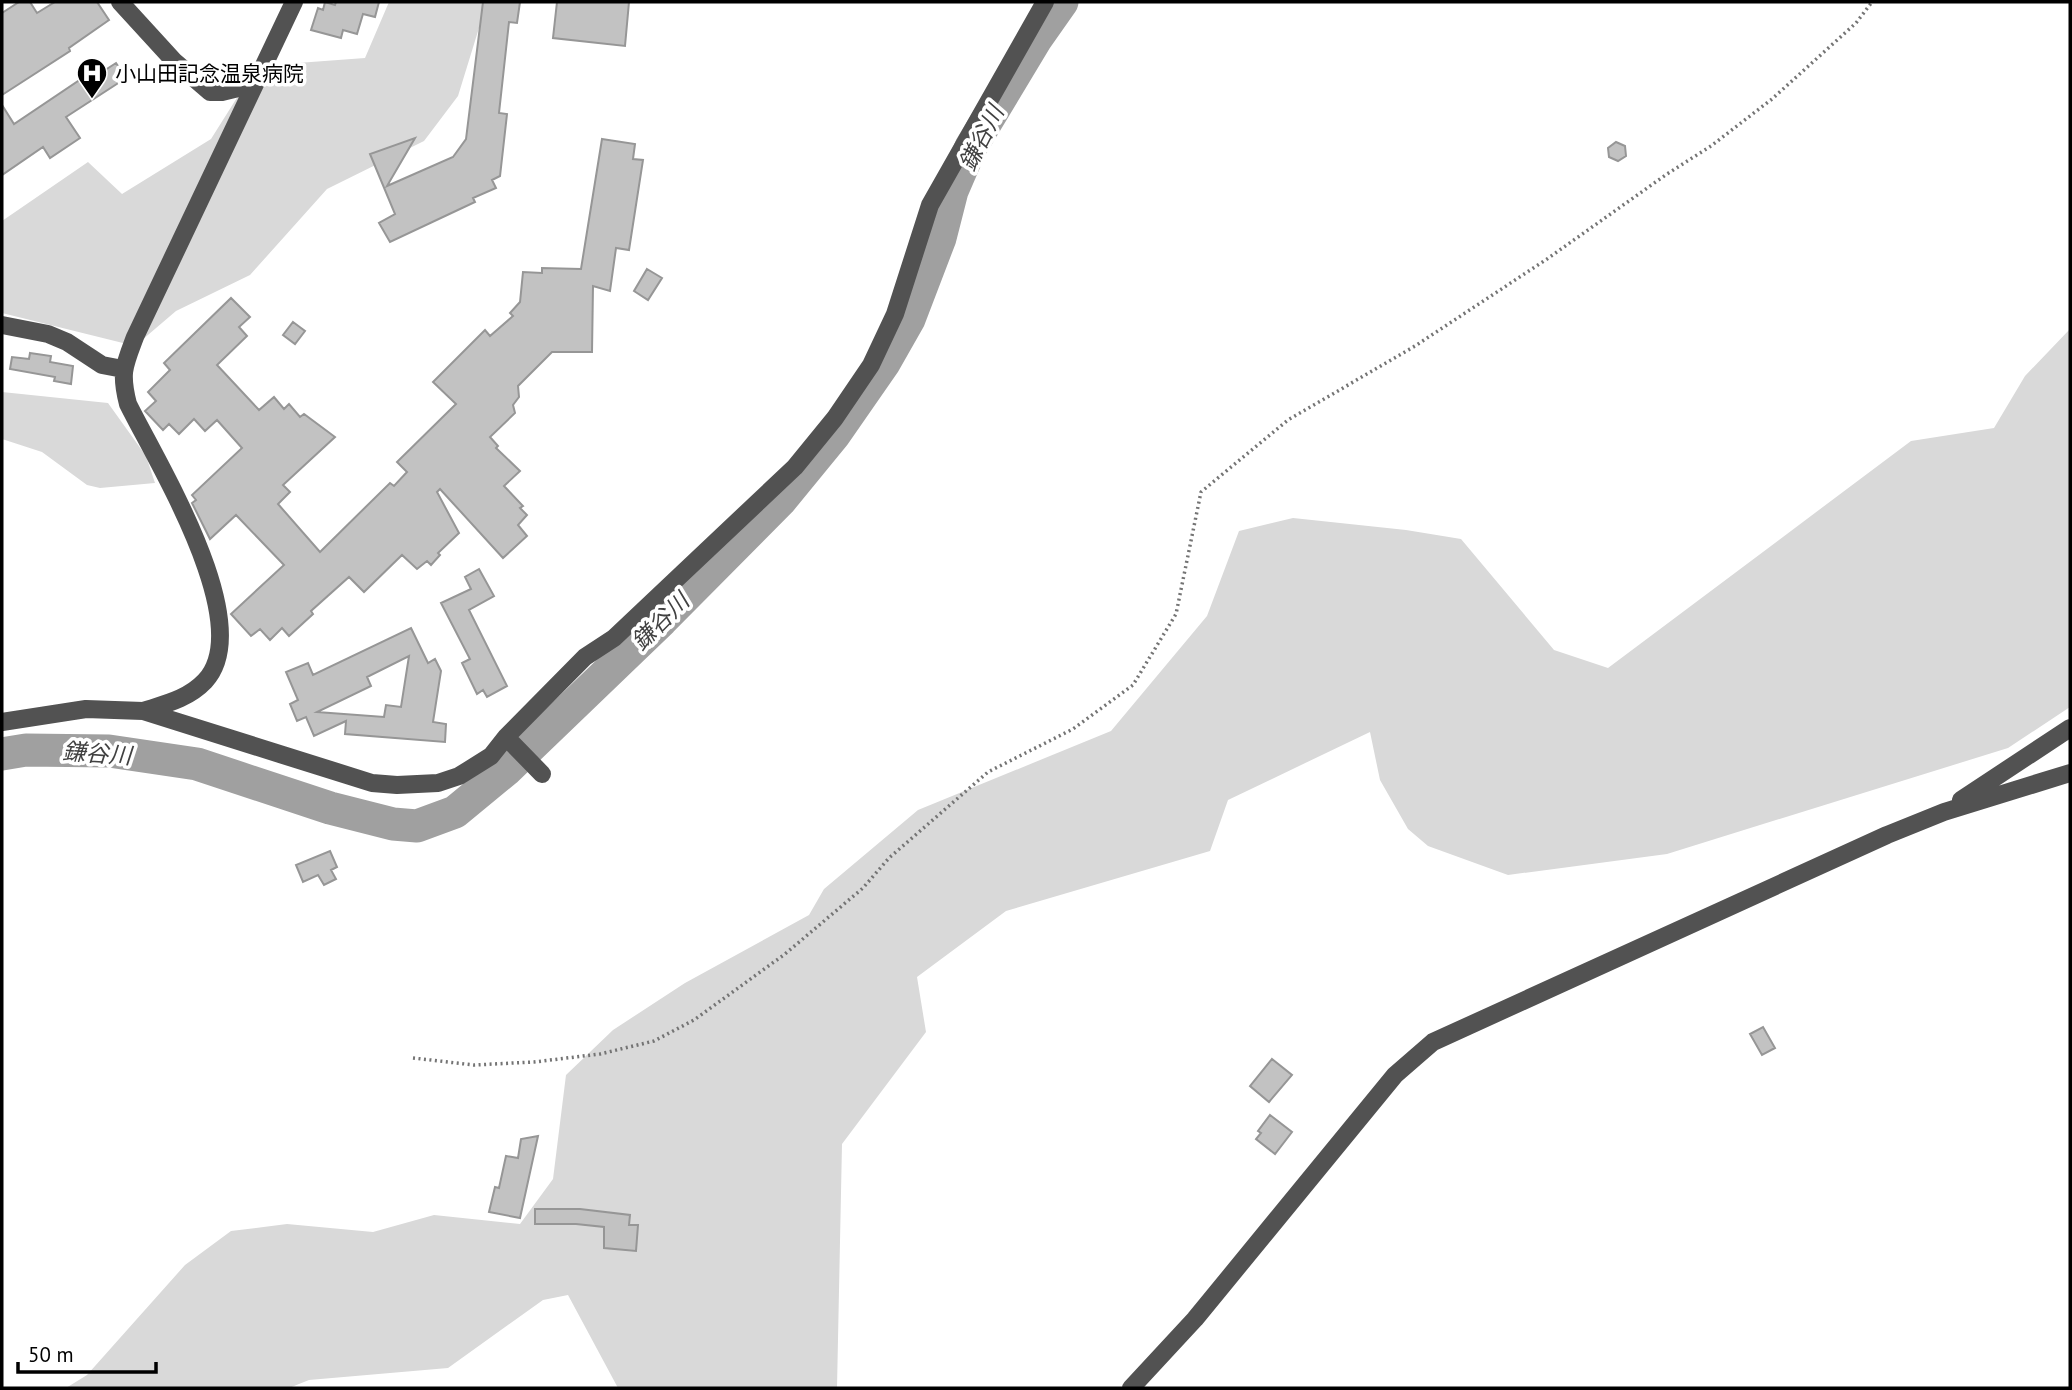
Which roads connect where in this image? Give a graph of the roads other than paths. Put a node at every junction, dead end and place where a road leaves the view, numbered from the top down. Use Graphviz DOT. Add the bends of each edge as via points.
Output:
graph roads {
  1 [pos="120,2"];
  2 [pos="293,2"];
  3 [pos="1045,2"];
  4 [pos="255,84"];
  5 [pos="2,325"];
  6 [pos="123,369"];
  7 [pos="143,711"];
  8 [pos="2,722"];
  9 [pos="2070,728"];
  10 [pos="506,737"];
  11 [pos="2070,773"];
  12 [pos="542,774"];
  13 [pos="1944,812"];
  14 [pos="1131,1388"];
  1 -- 4 [label="street" via="174,61 211,92"];
  2 -- 4 [label="street"];
  3 -- 10 [label="street" via="930,205 895,314 871,365 835,418 795,467 614,638 585,657"];
  4 -- 6 [label="street"];
  5 -- 6 [label="street" via="48,334 102,365"];
  6 -- 7 [label="street" via="128,404 203,553 214,590 219,639 216,661 206,680 189,695"];
  7 -- 8 [label="street" via="86,709"];
  7 -- 10 [label="street" via="372,783 397,785 438,783 459,776 491,756"];
  9 -- 13 [label="street"];
  10 -- 12 [label="street"];
  11 -- 13 [label="street"];
  13 -- 14 [label="street" via="1433,1042 1395,1075 1195,1319"];
}
